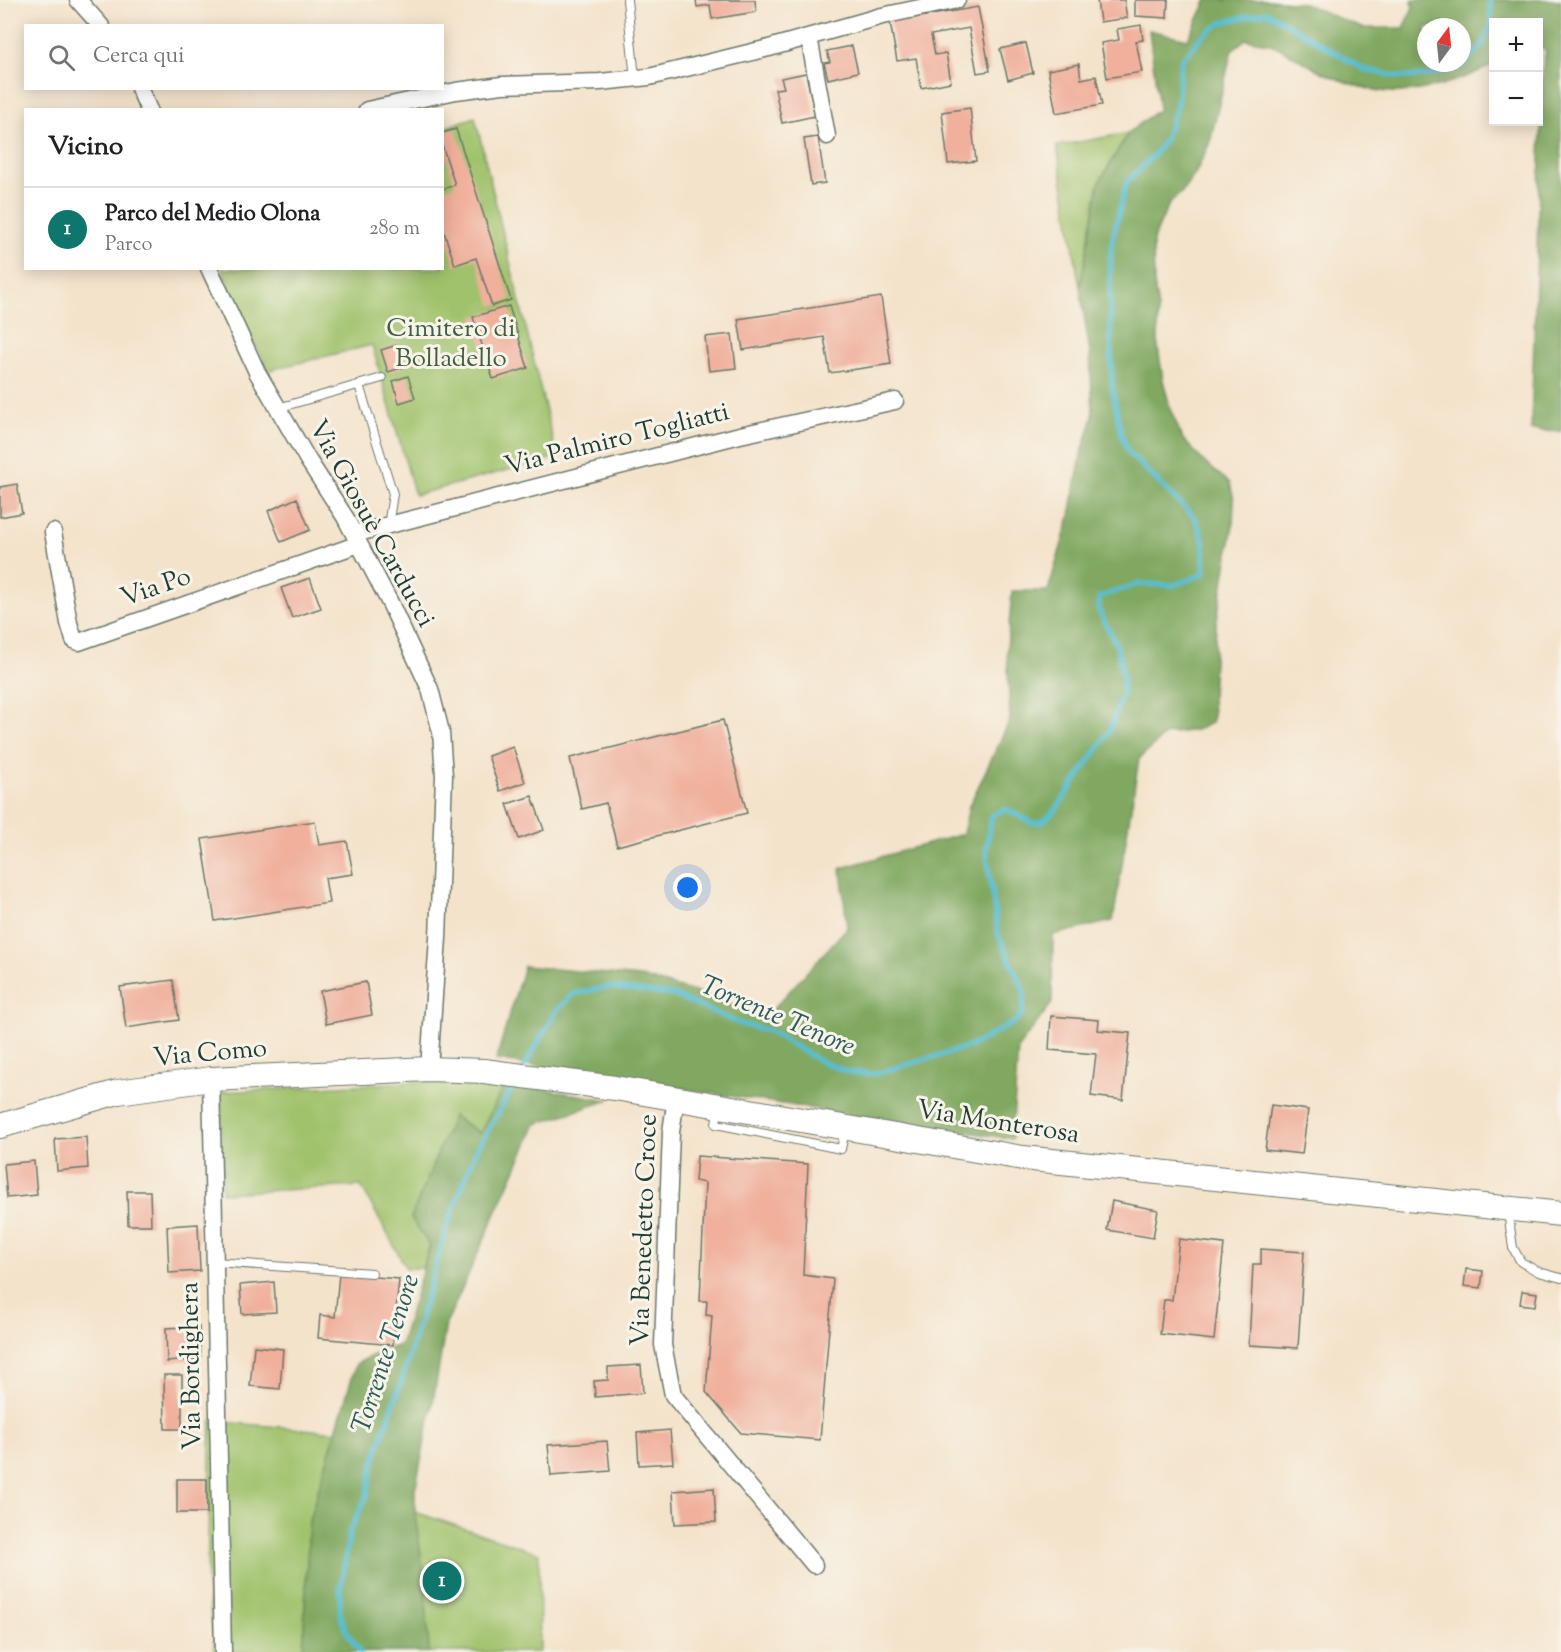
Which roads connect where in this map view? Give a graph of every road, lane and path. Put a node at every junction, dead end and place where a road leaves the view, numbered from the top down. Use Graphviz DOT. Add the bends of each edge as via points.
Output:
graph roads {
  1 [pos="78,0"];
  2 [pos="627,0"];
  3 [pos="957,0"];
  4 [pos="99,24"];
  5 [pos="809,37"];
  6 [pos="635,79"];
  7 [pos="141,90"];
  8 [pos="148,108"];
  9 [pos="377,108"];
  10 [pos="827,136"];
  11 [pos="210,270"];
  12 [pos="382,378"];
  13 [pos="359,385"];
  14 [pos="895,401"];
  15 [pos="278,408"];
  16 [pos="388,526"];
  17 [pos="53,532"];
  18 [pos="356,539"];
  19 [pos="429,1069"];
  20 [pos="211,1079"];
  21 [pos="676,1098"];
  22 [pos="0,1126"];
  23 [pos="1508,1209"];
  24 [pos="1561,1214"];
  25 [pos="215,1262"];
  26 [pos="372,1273"];
  27 [pos="1561,1278"];
  28 [pos="814,1565"];
  29 [pos="223,1652"];
  1 -- 4 [label="street"];
  2 -- 6 [label="lane"];
  3 -- 5 [label="street"];
  5 -- 6 [label="street"];
  5 -- 10 [label="street"];
  6 -- 9 [label="street" via="502,85"];
  7 -- 8 [label="street"];
  11 -- 15 [label="street, Via Giosuè Carducci"];
  12 -- 13 [label="lane"];
  13 -- 15 [label="lane"];
  13 -- 16 [label="lane" via="393,494"];
  14 -- 16 [label="street, Via Palmiro Togliatti" via="740,435"];
  15 -- 18 [label="street, Via Giosuè Carducci"];
  16 -- 18 [label="street, Via Palmiro Togliatti"];
  17 -- 18 [label="street, Via Po" via="69,623 74,640 79,642"];
  18 -- 19 [label="street, Via Giosuè Carducci" via="430,689 441,732 444,776"];
  19 -- 20 [label="main road, Via Como"];
  19 -- 21 [label="main road, Via Monterosa" via="484,1071"];
  20 -- 22 [label="main road, Via Como" via="118,1092"];
  20 -- 25 [label="street, Via Bordighera"];
  21 -- 23 [label="main road, Via Monterosa" via="1023,1158"];
  21 -- 28 [label="street, Via Benedetto Croce" via="671,1132 663,1345 673,1395"];
  23 -- 24 [label="main road, Via Monterosa"];
  23 -- 27 [label="lane" via="1513,1248 1521,1262"];
  25 -- 26 [label="lane"];
  25 -- 29 [label="street, Via Bordighera"];
}
